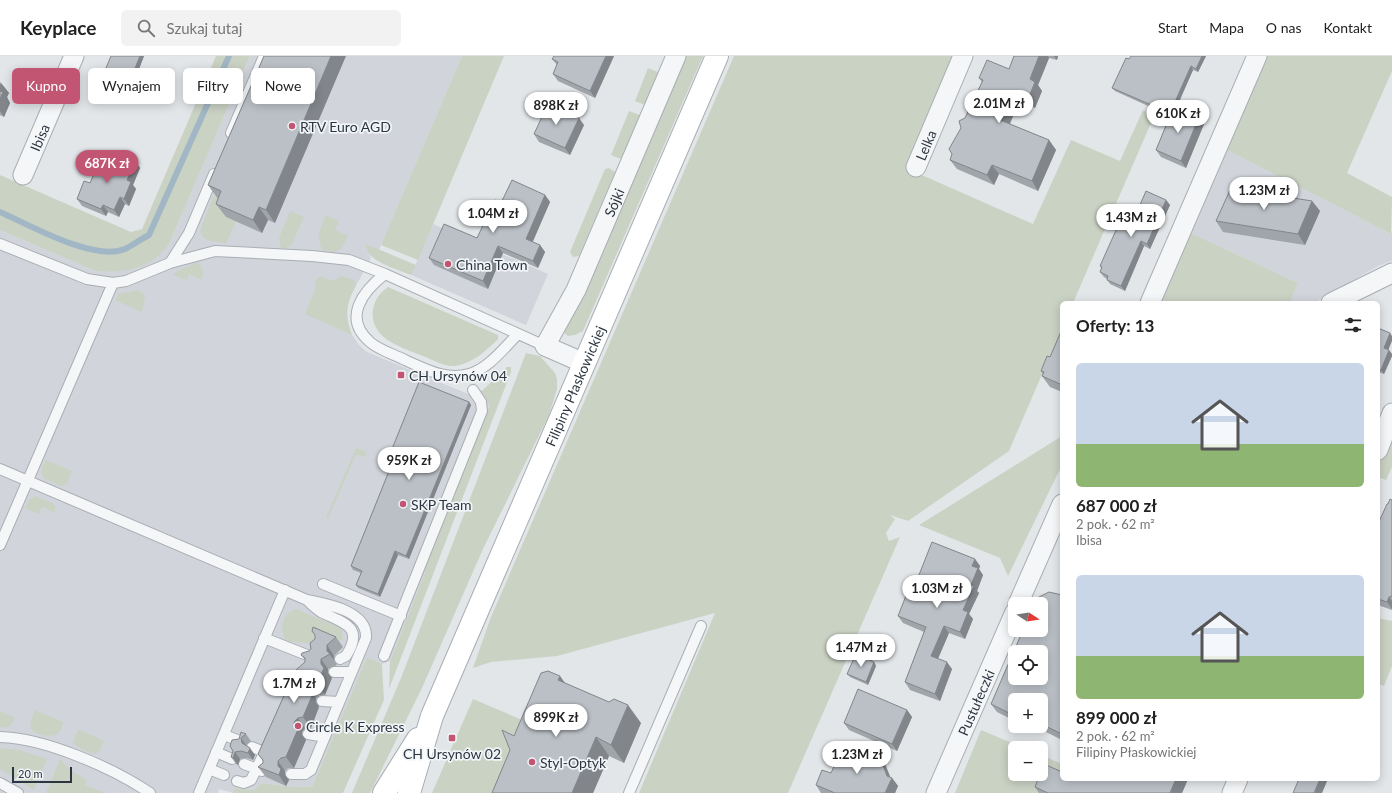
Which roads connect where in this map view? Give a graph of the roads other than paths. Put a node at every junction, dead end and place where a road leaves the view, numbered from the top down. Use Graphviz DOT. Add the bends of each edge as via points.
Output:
graph roads {
  1 [pos="74,56"];
  2 [pos="264,56"];
  3 [pos="676,56"];
  4 [pos="717,56"];
  5 [pos="963,56"];
  6 [pos="1257,56"];
  7 [pos="226,144"];
  8 [pos="217,166"];
  9 [pos="916,167"];
  10 [pos="23,175"];
  11 [pos="0,244"];
  12 [pos="170,263"];
  13 [pos="1392,273"];
  14 [pos="385,274"];
  15 [pos="113,283"];
  16 [pos="1151,301"];
  17 [pos="1335,301"];
  18 [pos="518,334"];
  19 [pos="545,346"];
  20 [pos="584,363"];
  21 [pos="473,390"];
  22 [pos="1392,412"];
  23 [pos="1380,445"];
  24 [pos="0,469"];
  25 [pos="28,481"];
  26 [pos="1060,509"];
  27 [pos="0,545"];
  28 [pos="323,584"];
  29 [pos="285,590"];
  30 [pos="1021,597"];
  31 [pos="307,600"];
  32 [pos="401,616"];
  33 [pos="701,626"];
  34 [pos="1008,628"];
  35 [pos="264,638"];
  36 [pos="316,647"];
  37 [pos="295,650"];
  38 [pos="344,653"];
  39 [pos="384,656"];
  40 [pos="312,657"];
  41 [pos="334,672"];
  42 [pos="352,672"];
  43 [pos="322,701"];
  44 [pos="339,702"];
  45 [pos="432,716"];
  46 [pos="308,734"];
  47 [pos="224,735"];
  48 [pos="0,737"];
  49 [pos="271,737"];
  50 [pos="325,737"];
  51 [pos="240,741"];
  52 [pos="252,747"];
  53 [pos="216,752"];
  54 [pos="264,752"];
  55 [pos="232,758"];
  56 [pos="244,764"];
  57 [pos="209,769"];
  58 [pos="261,770"];
  59 [pos="291,774"];
  60 [pos="224,775"];
  61 [pos="237,781"];
  62 [pos="1237,781"];
  63 [pos="0,783"];
  64 [pos="18,793"];
  65 [pos="150,793"];
  66 [pos="199,793"];
  67 [pos="384,793"];
  68 [pos="409,793"];
  69 [pos="629,793"];
  70 [pos="936,793"];
  71 [pos="1232,793"];
  1 -- 10 [label="street, Ibisa"];
  2 -- 7 [label="lane"];
  3 -- 19 [label="street, Sójki" via="576,290"];
  4 -- 20 [label="main road, Filipiny Płaskowickiej"];
  5 -- 9 [label="street, Lelka"];
  6 -- 16 [label="street"];
  8 -- 12 [label="lane" via="189,233"];
  11 -- 15 [label="lane" via="87,279"];
  12 -- 14 [label="lane" via="215,251 349,260"];
  12 -- 15 [label="lane" via="126,281"];
  13 -- 17 [label="street"];
  14 -- 18 [label="lane"];
  14 -- 18 [label="lane" via="371,285 359,301 360,328 377,347 412,363 446,376 470,374 493,358"];
  15 -- 25 [label="lane"];
  18 -- 19 [label="lane"];
  19 -- 20 [label="street"];
  20 -- 45 [label="main road, Filipiny Płaskowickiej"];
  21 -- 32 [label="lane" via="481,402 482,411"];
  22 -- 23 [label="street"];
  24 -- 25 [label="lane"];
  25 -- 27 [label="lane"];
  25 -- 29 [label="lane"];
  26 -- 30 [label="street"];
  28 -- 32 [label="lane"];
  29 -- 31 [label="lane"];
  29 -- 35 [label="lane"];
  31 -- 38 [label="lane" via="320,611 342,620 350,627 354,637"];
  31 -- 42 [label="lane" via="325,603 354,615 363,622 366,638"];
  32 -- 39 [label="lane"];
  33 -- 69 [label="lane"];
  34 -- 70 [label="street, Pustułeczki"];
  35 -- 37 [label="lane"];
  35 -- 47 [label="lane"];
  36 -- 37 [label="lane"];
  37 -- 40 [label="lane"];
  41 -- 42 [label="lane"];
  42 -- 44 [label="lane"];
  43 -- 44 [label="lane"];
  44 -- 50 [label="lane"];
  45 -- 67 [label="main road, Filipiny Płaskowickiej"];
  45 -- 68 [label="main road, Filipiny Płaskowickiej"];
  46 -- 50 [label="lane"];
  47 -- 51 [label="lane"];
  47 -- 53 [label="lane"];
  48 -- 65 [label="lane" via="17,738 59,750 102,767"];
  49 -- 54 [label="lane"];
  50 -- 59 [label="lane" via="311,770 305,774"];
  52 -- 54 [label="lane"];
  53 -- 55 [label="lane"];
  53 -- 57 [label="lane"];
  54 -- 58 [label="lane"];
  56 -- 58 [label="lane"];
  57 -- 60 [label="lane"];
  57 -- 66 [label="lane"];
  58 -- 61 [label="lane" via="249,782"];
  62 -- 71 [label="street"];
  63 -- 64 [label="lane"];
}
